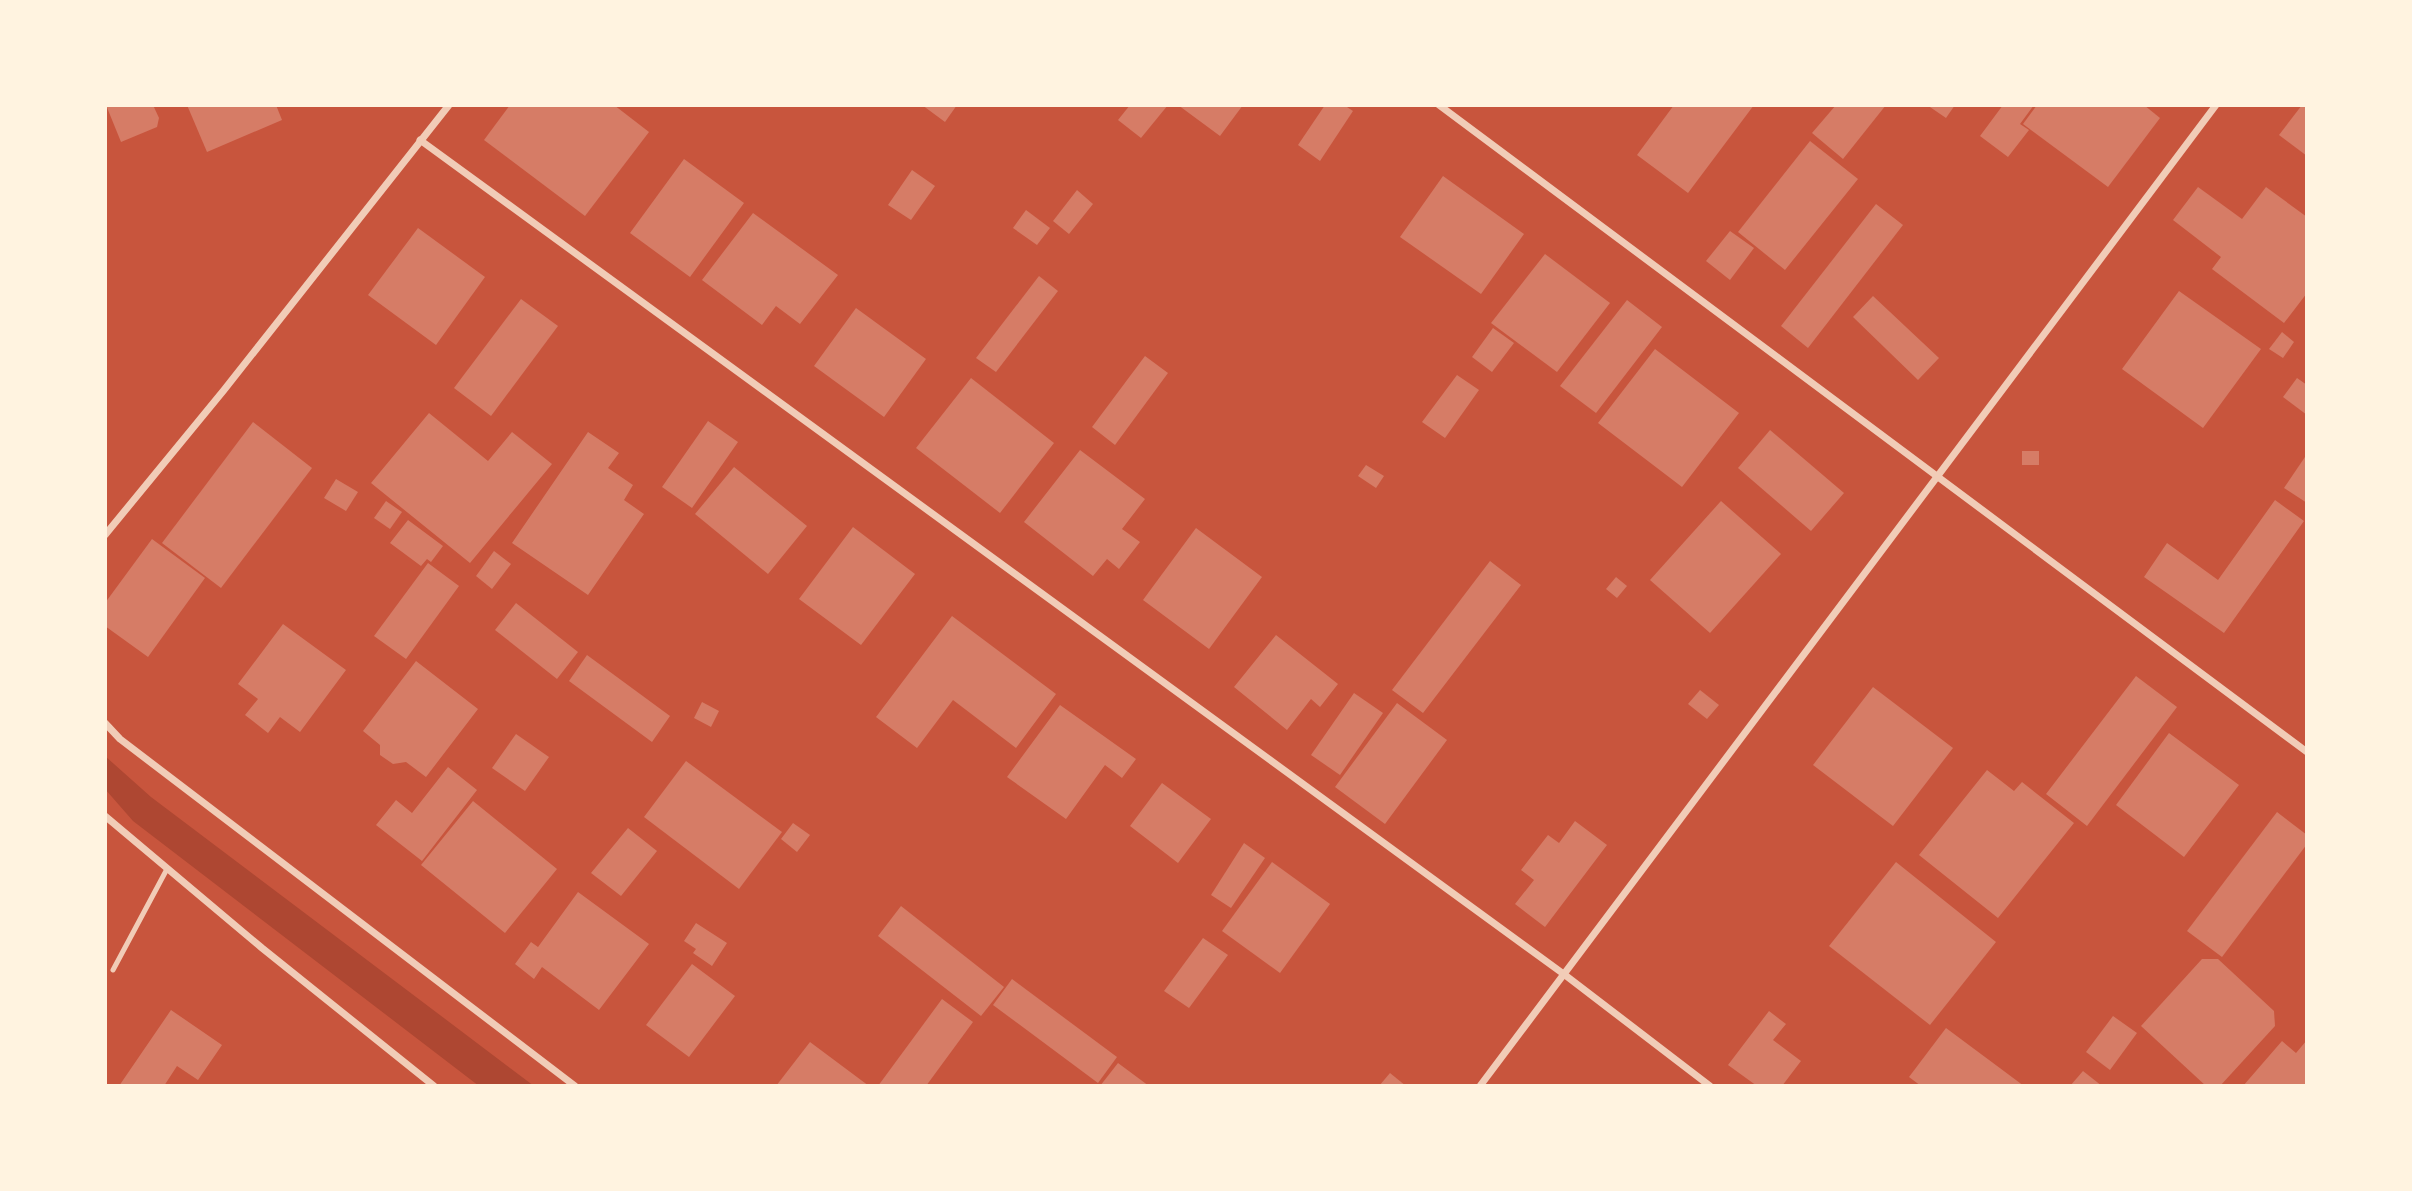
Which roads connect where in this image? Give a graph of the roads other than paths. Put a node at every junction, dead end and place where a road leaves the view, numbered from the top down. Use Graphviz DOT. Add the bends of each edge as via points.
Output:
graph roads {
  1 [pos="449,105"];
  2 [pos="1439,105"];
  3 [pos="2216,105"];
  4 [pos="420,140"];
  5 [pos="1937,477"];
  6 [pos="105,535"];
  7 [pos="105,723"];
  8 [pos="2307,752"];
  9 [pos="105,816"];
  10 [pos="167,869"];
  11 [pos="113,970"];
  12 [pos="1565,975"];
  13 [pos="434,1086"];
  14 [pos="575,1086"];
  15 [pos="1480,1086"];
  16 [pos="1710,1086"];
  1 -- 4 [label="street"];
  2 -- 5 [label="street"];
  3 -- 5 [label="street"];
  4 -- 6 [label="street"];
  4 -- 12 [label="street"];
  5 -- 8 [label="street"];
  5 -- 12 [label="street"];
  7 -- 14 [label="street"];
  9 -- 10 [label="street"];
  10 -- 11 [label="lane"];
  10 -- 13 [label="street"];
  12 -- 15 [label="street"];
  12 -- 16 [label="street"];
}
